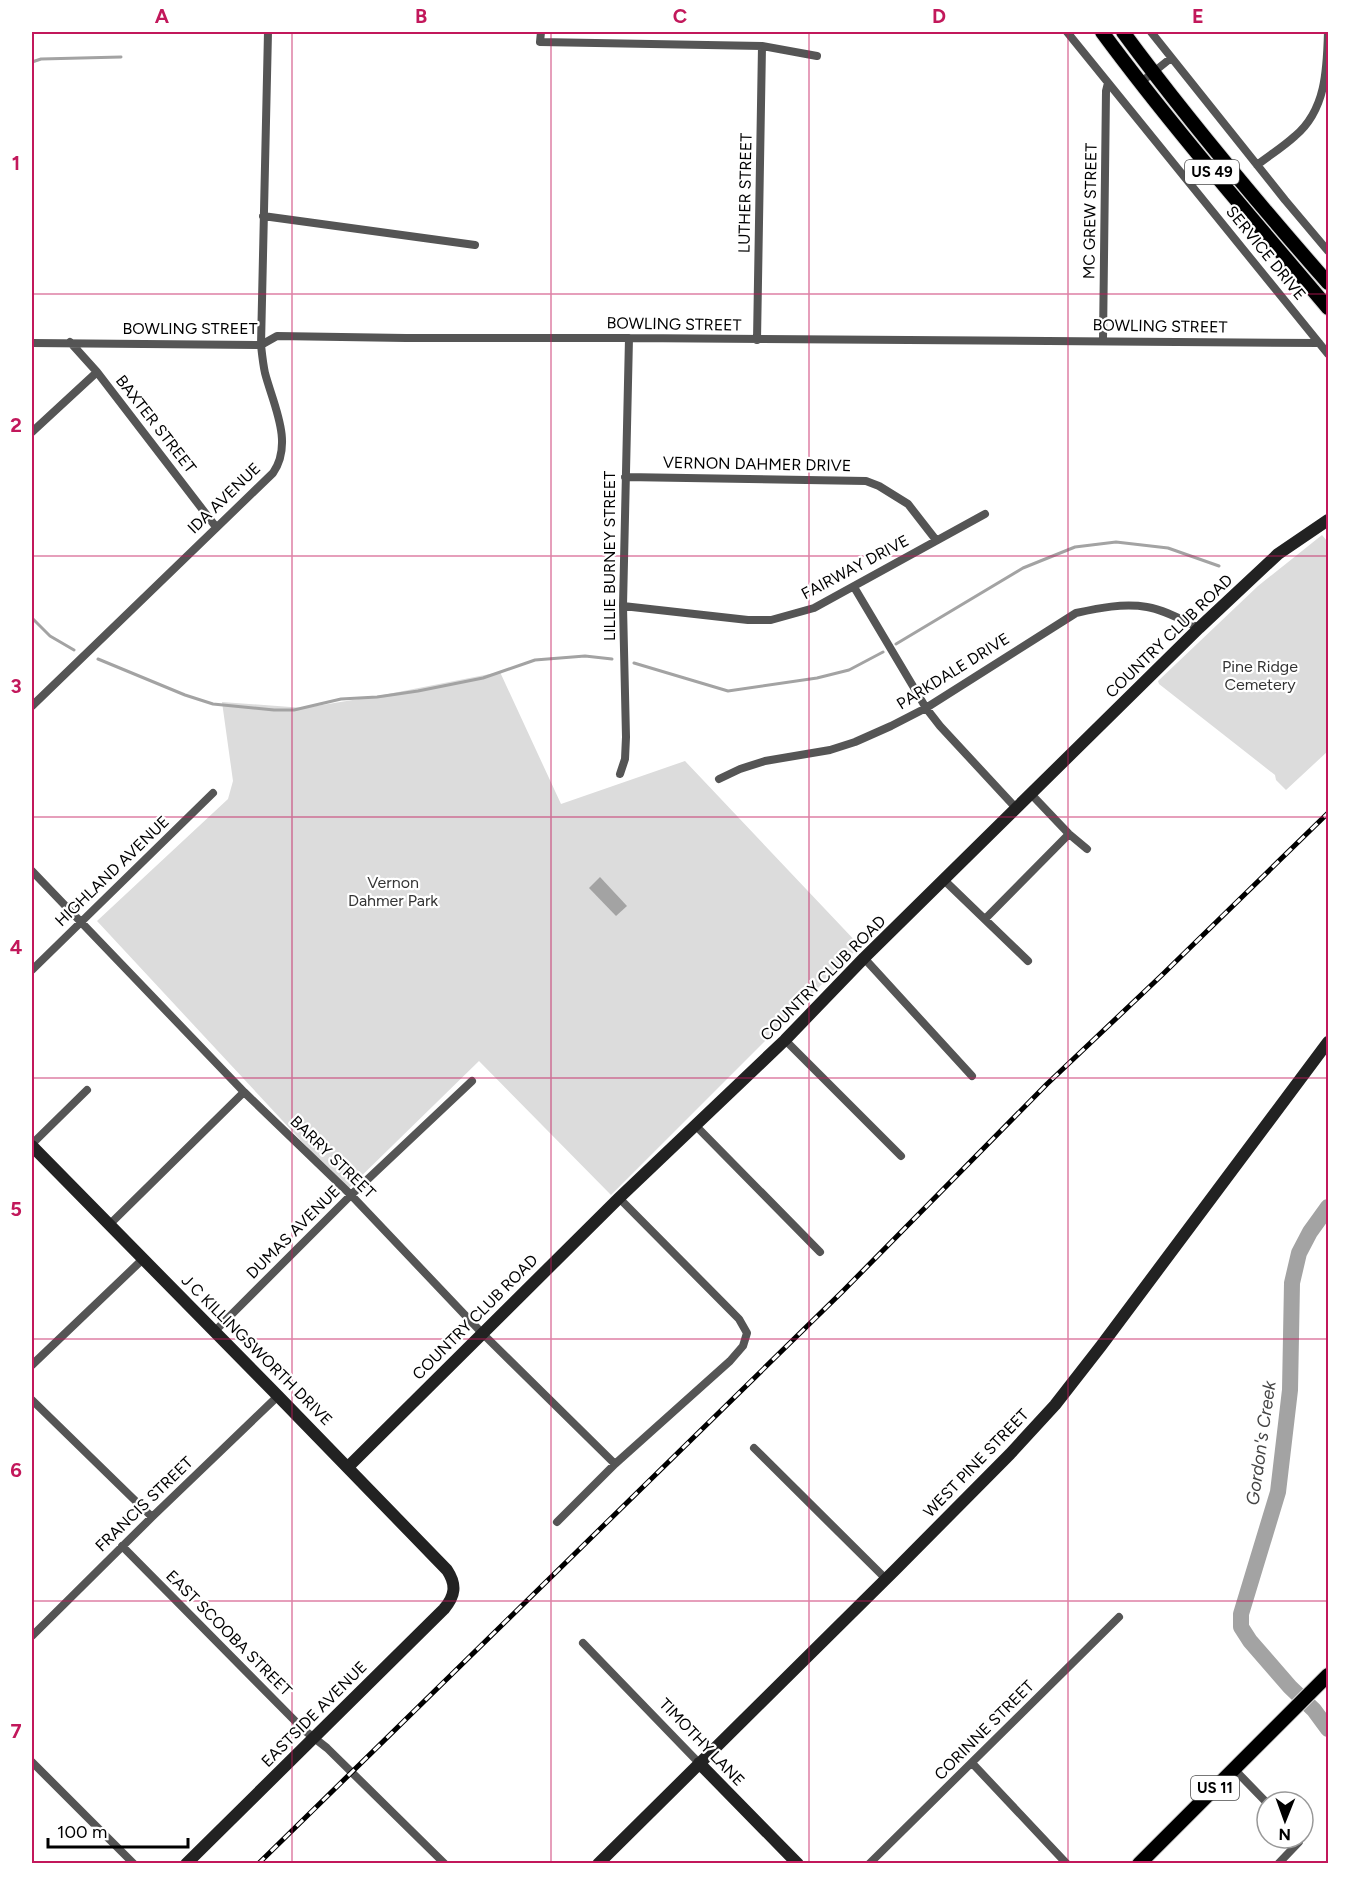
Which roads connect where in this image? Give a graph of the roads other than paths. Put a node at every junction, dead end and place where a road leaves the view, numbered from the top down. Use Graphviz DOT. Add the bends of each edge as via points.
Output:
graph roads {
  1 [pos="268,32"];
  2 [pos="541,32"];
  3 [pos="1067,32"];
  4 [pos="1102,32"];
  5 [pos="1123,32"];
  6 [pos="1150,32"];
  7 [pos="1328,32"];
  8 [pos="762,46"];
  9 [pos="817,56"];
  10 [pos="1171,58"];
  11 [pos="1153,72"];
  12 [pos="1108,83"];
  13 [pos="1140,83"];
  14 [pos="1257,165"];
  15 [pos="263,216"];
  16 [pos="475,244"];
  17 [pos="1329,251"];
  18 [pos="1329,284"];
  19 [pos="1329,308"];
  20 [pos="629,338"];
  21 [pos="758,340"];
  22 [pos="1103,340"];
  23 [pos="70,342"];
  24 [pos="32,343"];
  25 [pos="1319,343"];
  26 [pos="261,345"];
  27 [pos="1329,354"];
  28 [pos="96,372"];
  29 [pos="32,432"];
  30 [pos="625,477"];
  31 [pos="986,514"];
  32 [pos="1329,520"];
  33 [pos="216,527"];
  34 [pos="936,540"];
  35 [pos="854,587"];
  36 [pos="623,606"];
  37 [pos="1199,628"];
  38 [pos="32,706"];
  39 [pos="926,708"];
  40 [pos="620,774"];
  41 [pos="719,779"];
  42 [pos="213,793"];
  43 [pos="1031,794"];
  44 [pos="1016,808"];
  45 [pos="1069,834"];
  46 [pos="1087,849"];
  47 [pos="32,871"];
  48 [pos="944,880"];
  49 [pos="985,919"];
  50 [pos="81,922"];
  51 [pos="864,958"];
  52 [pos="1028,962"];
  53 [pos="32,970"];
  54 [pos="785,1040"];
  55 [pos="1329,1042"];
  56 [pos="972,1076"];
  57 [pos="472,1081"];
  58 [pos="87,1090"];
  59 [pos="244,1092"];
  60 [pos="696,1126"];
  61 [pos="32,1145"];
  62 [pos="901,1156"];
  63 [pos="351,1195"];
  64 [pos="619,1198"];
  65 [pos="110,1224"];
  66 [pos="820,1252"];
  67 [pos="143,1259"];
  68 [pos="215,1331"];
  69 [pos="482,1333"];
  70 [pos="32,1365"];
  71 [pos="279,1396"];
  72 [pos="32,1400"];
  73 [pos="754,1448"];
  74 [pos="615,1464"];
  75 [pos="348,1467"];
  76 [pos="152,1517"];
  77 [pos="557,1522"];
  78 [pos="122,1546"];
  79 [pos="886,1579"];
  80 [pos="453,1582"];
  81 [pos="1119,1617"];
  82 [pos="32,1636"];
  83 [pos="583,1644"];
  84 [pos="1329,1675"];
  85 [pos="314,1737"];
  86 [pos="32,1762"];
  87 [pos="699,1763"];
  88 [pos="972,1763"];
  89 [pos="1234,1769"];
  90 [pos="1255,1791"];
  91 [pos="1289,1850"];
  92 [pos="134,1863"];
  93 [pos="186,1863"];
  94 [pos="446,1863"];
  95 [pos="598,1863"];
  96 [pos="798,1863"];
  97 [pos="869,1863"];
  98 [pos="1067,1863"];
  99 [pos="1139,1863"];
  100 [pos="1278,1863"];
  1 -- 15 [label="street, IDA AVENUE"];
  2 -- 8 [label="street" via="540,42"];
  3 -- 12 [label="street, SERVICE DRIVE"];
  4 -- 13 [label="main road, US 49"];
  5 -- 11 [label="main road, US 49"];
  6 -- 10 [label="street"];
  7 -- 14 [label="street" via="1326,76 1318,106 1297,135"];
  8 -- 9 [label="street"];
  8 -- 21 [label="street, LUTHER STREET"];
  10 -- 11 [label="street"];
  10 -- 14 [label="street"];
  11 -- 13 [label="street"];
  11 -- 18 [label="main road, US 49"];
  12 -- 22 [label="street, MC GREW STREET"];
  12 -- 25 [label="street, SERVICE DRIVE"];
  13 -- 19 [label="main road, US 49"];
  14 -- 17 [label="street"];
  15 -- 16 [label="street"];
  15 -- 26 [label="street, IDA AVENUE"];
  20 -- 21 [label="street, BOWLING STREET"];
  20 -- 26 [label="street, BOWLING STREET" via="277,336"];
  20 -- 30 [label="street, LILLIE BURNEY STREET"];
  21 -- 22 [label="street, BOWLING STREET"];
  22 -- 25 [label="street, BOWLING STREET"];
  23 -- 24 [label="street, BOWLING STREET"];
  23 -- 26 [label="street, BOWLING STREET"];
  23 -- 28 [label="street, BAXTER STREET"];
  25 -- 27 [label="street, SERVICE DRIVE"];
  26 -- 33 [label="street, IDA AVENUE" via="280,428 281,454 273,472"];
  28 -- 29 [label="street"];
  28 -- 33 [label="street, BAXTER STREET"];
  30 -- 34 [label="street, VERNON DAHMER DRIVE" via="866,481 908,504"];
  30 -- 36 [label="street, LILLIE BURNEY STREET"];
  31 -- 34 [label="street, FAIRWAY DRIVE"];
  32 -- 37 [label="street, COUNTRY CLUB ROAD" via="1278,554"];
  33 -- 38 [label="street, IDA AVENUE"];
  34 -- 35 [label="street, FAIRWAY DRIVE"];
  35 -- 36 [label="street, FAIRWAY DRIVE" via="814,608 771,620 748,621"];
  35 -- 39 [label="street"];
  36 -- 40 [label="street, LILLIE BURNEY STREET" via="626,737"];
  37 -- 39 [label="street, PARKDALE DRIVE" via="1148,607 1102,607 1076,613"];
  37 -- 43 [label="street, COUNTRY CLUB ROAD"];
  39 -- 41 [label="street, PARKDALE DRIVE" via="855,742 765,761"];
  39 -- 44 [label="street"];
  42 -- 50 [label="street, HIGHLAND AVENUE"];
  43 -- 44 [label="street, COUNTRY CLUB ROAD"];
  43 -- 45 [label="street"];
  44 -- 48 [label="street, COUNTRY CLUB ROAD"];
  45 -- 46 [label="street"];
  45 -- 49 [label="street"];
  47 -- 50 [label="street, BARRY STREET"];
  48 -- 49 [label="street"];
  48 -- 51 [label="street, COUNTRY CLUB ROAD"];
  49 -- 52 [label="street"];
  50 -- 53 [label="street, HIGHLAND AVENUE"];
  50 -- 59 [label="street, BARRY STREET"];
  51 -- 54 [label="street, COUNTRY CLUB ROAD"];
  51 -- 56 [label="street"];
  54 -- 60 [label="street, COUNTRY CLUB ROAD"];
  54 -- 62 [label="street"];
  55 -- 79 [label="street, WEST PINE STREET" via="1055,1405"];
  57 -- 63 [label="street, DUMAS AVENUE"];
  58 -- 61 [label="street"];
  59 -- 63 [label="street, BARRY STREET"];
  59 -- 65 [label="street"];
  60 -- 64 [label="street, COUNTRY CLUB ROAD"];
  60 -- 66 [label="street"];
  61 -- 65 [label="street, J C KILLINGSWORTH DRIVE"];
  63 -- 68 [label="street, DUMAS AVENUE"];
  63 -- 69 [label="street, BARRY STREET"];
  64 -- 69 [label="street, COUNTRY CLUB ROAD"];
  64 -- 74 [label="street" via="739,1319 747,1333 743,1346 730,1361"];
  65 -- 67 [label="street, J C KILLINGSWORTH DRIVE"];
  67 -- 68 [label="street, J C KILLINGSWORTH DRIVE"];
  67 -- 70 [label="street"];
  68 -- 71 [label="street, J C KILLINGSWORTH DRIVE"];
  69 -- 74 [label="street, BARRY STREET"];
  69 -- 75 [label="street, COUNTRY CLUB ROAD"];
  71 -- 75 [label="street, J C KILLINGSWORTH DRIVE"];
  71 -- 76 [label="street, FRANCIS STREET"];
  72 -- 76 [label="street"];
  73 -- 79 [label="street"];
  74 -- 77 [label="street"];
  75 -- 80 [label="street, J C KILLINGSWORTH DRIVE" via="447,1570"];
  76 -- 78 [label="street, FRANCIS STREET"];
  78 -- 82 [label="street, FRANCIS STREET"];
  78 -- 85 [label="street, EAST SCOOBA STREET"];
  79 -- 87 [label="street, WEST PINE STREET"];
  80 -- 85 [label="street, EASTSIDE AVENUE" via="453,1596 444,1609"];
  81 -- 88 [label="street, CORINNE STREET"];
  83 -- 87 [label="street, TIMOTHY LANE"];
  84 -- 89 [label="main road, US 11"];
  85 -- 93 [label="street, EASTSIDE AVENUE"];
  85 -- 94 [label="street, EAST SCOOBA STREET"];
  86 -- 92 [label="street"];
  87 -- 95 [label="street, WEST PINE STREET"];
  87 -- 96 [label="street, TIMOTHY LANE"];
  88 -- 97 [label="street, CORINNE STREET"];
  88 -- 98 [label="street"];
  89 -- 90 [label="street"];
  89 -- 99 [label="main road, US 11"];
  91 -- 100 [label="street"];
}
